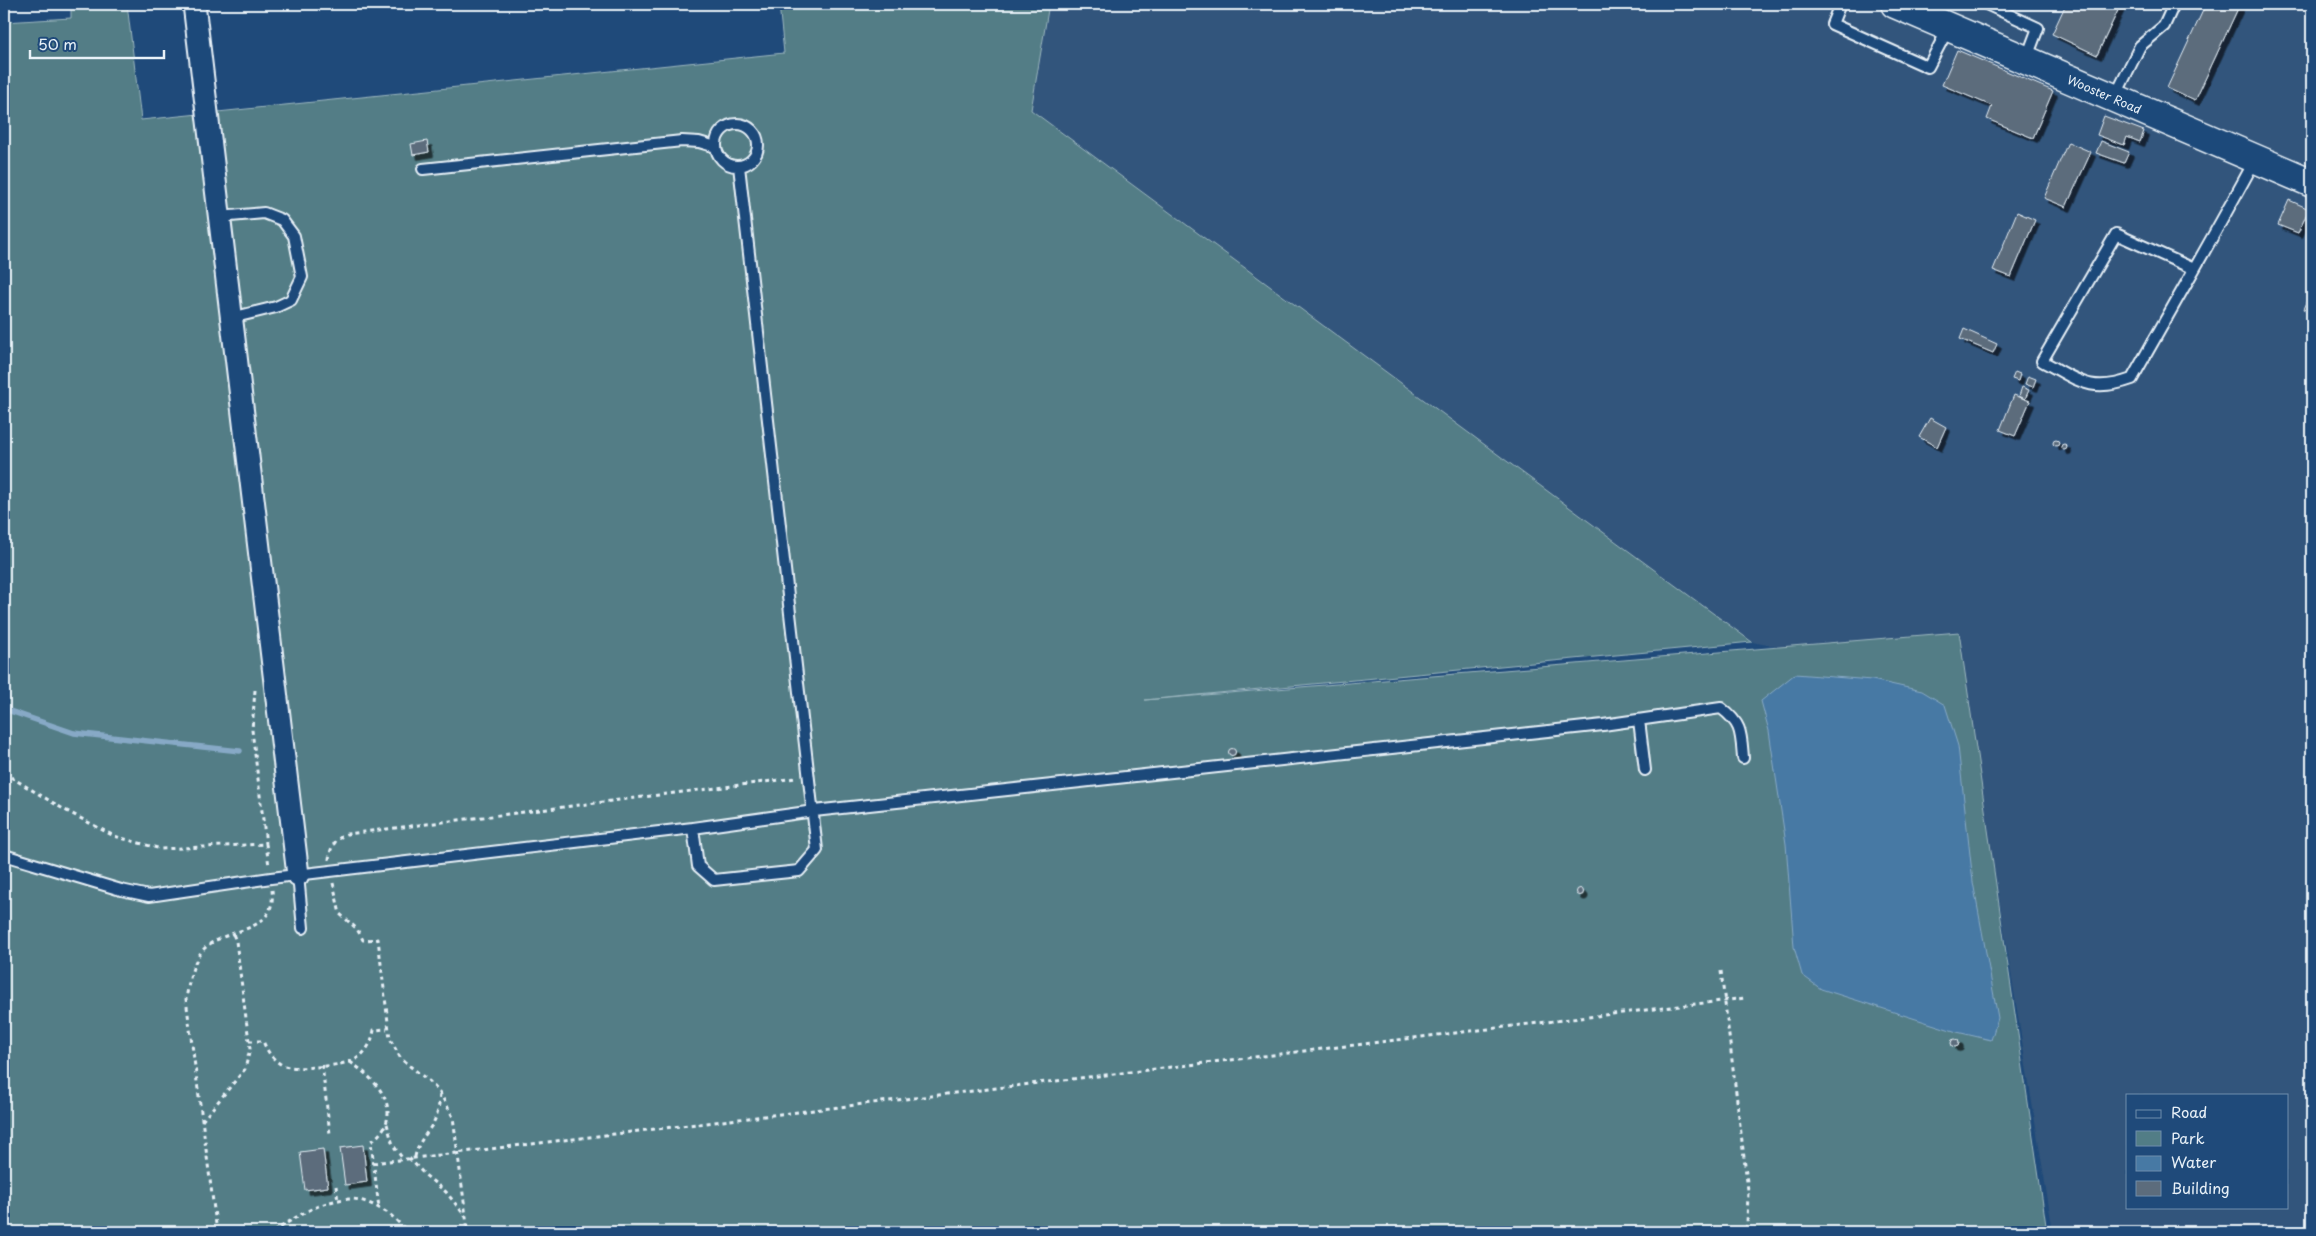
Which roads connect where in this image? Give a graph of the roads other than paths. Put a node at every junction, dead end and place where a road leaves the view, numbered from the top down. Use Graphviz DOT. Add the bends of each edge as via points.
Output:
graph roads {
  1 [pos="194,4"];
  2 [pos="1840,4"];
  3 [pos="1896,4"];
  4 [pos="1986,4"];
  5 [pos="2174,4"];
  6 [pos="1949,27"];
  7 [pos="2026,60"];
  8 [pos="2114,98"];
  9 [pos="716,147"];
  10 [pos="2255,159"];
  11 [pos="739,166"];
  12 [pos="423,169"];
  13 [pos="2312,183"];
  14 [pos="219,217"];
  15 [pos="2194,270"];
  16 [pos="231,318"];
  17 [pos="1639,720"];
  18 [pos="1744,758"];
  19 [pos="1645,770"];
  20 [pos="814,811"];
  21 [pos="693,828"];
  22 [pos="4,855"];
  23 [pos="298,875"];
  24 [pos="303,928"];
  1 -- 14 [label="street"];
  2 -- 6 [label="lane" via="1832,24 1928,67"];
  3 -- 6 [label="street, Wooster Road"];
  4 -- 7 [label="lane" via="2038,28"];
  5 -- 8 [label="lane" via="2164,26 2140,46"];
  6 -- 7 [label="street, Wooster Road"];
  7 -- 8 [label="street, Wooster Road"];
  8 -- 10 [label="street, Wooster Road"];
  9 -- 11 [label="lane" via="727,163"];
  9 -- 11 [label="lane" via="720,134 730,125 750,129 758,141 756,154"];
  9 -- 12 [label="lane" via="682,141"];
  10 -- 13 [label="street, Wooster Road"];
  10 -- 15 [label="lane"];
  11 -- 20 [label="lane"];
  14 -- 16 [label="street"];
  14 -- 16 [label="lane" via="264,213 282,220 294,236 302,276 291,300"];
  15 -- 15 [label="lane" via="2132,379 2111,387 2089,386 2042,361 2116,234"];
  16 -- 23 [label="street"];
  17 -- 18 [label="lane" via="1721,708 1738,725"];
  17 -- 19 [label="lane"];
  17 -- 20 [label="lane"];
  20 -- 21 [label="lane"];
  20 -- 21 [label="lane" via="817,850 799,871 714,880 698,866"];
  21 -- 23 [label="lane"];
  22 -- 23 [label="lane" via="149,896"];
  23 -- 24 [label="lane"];
}
